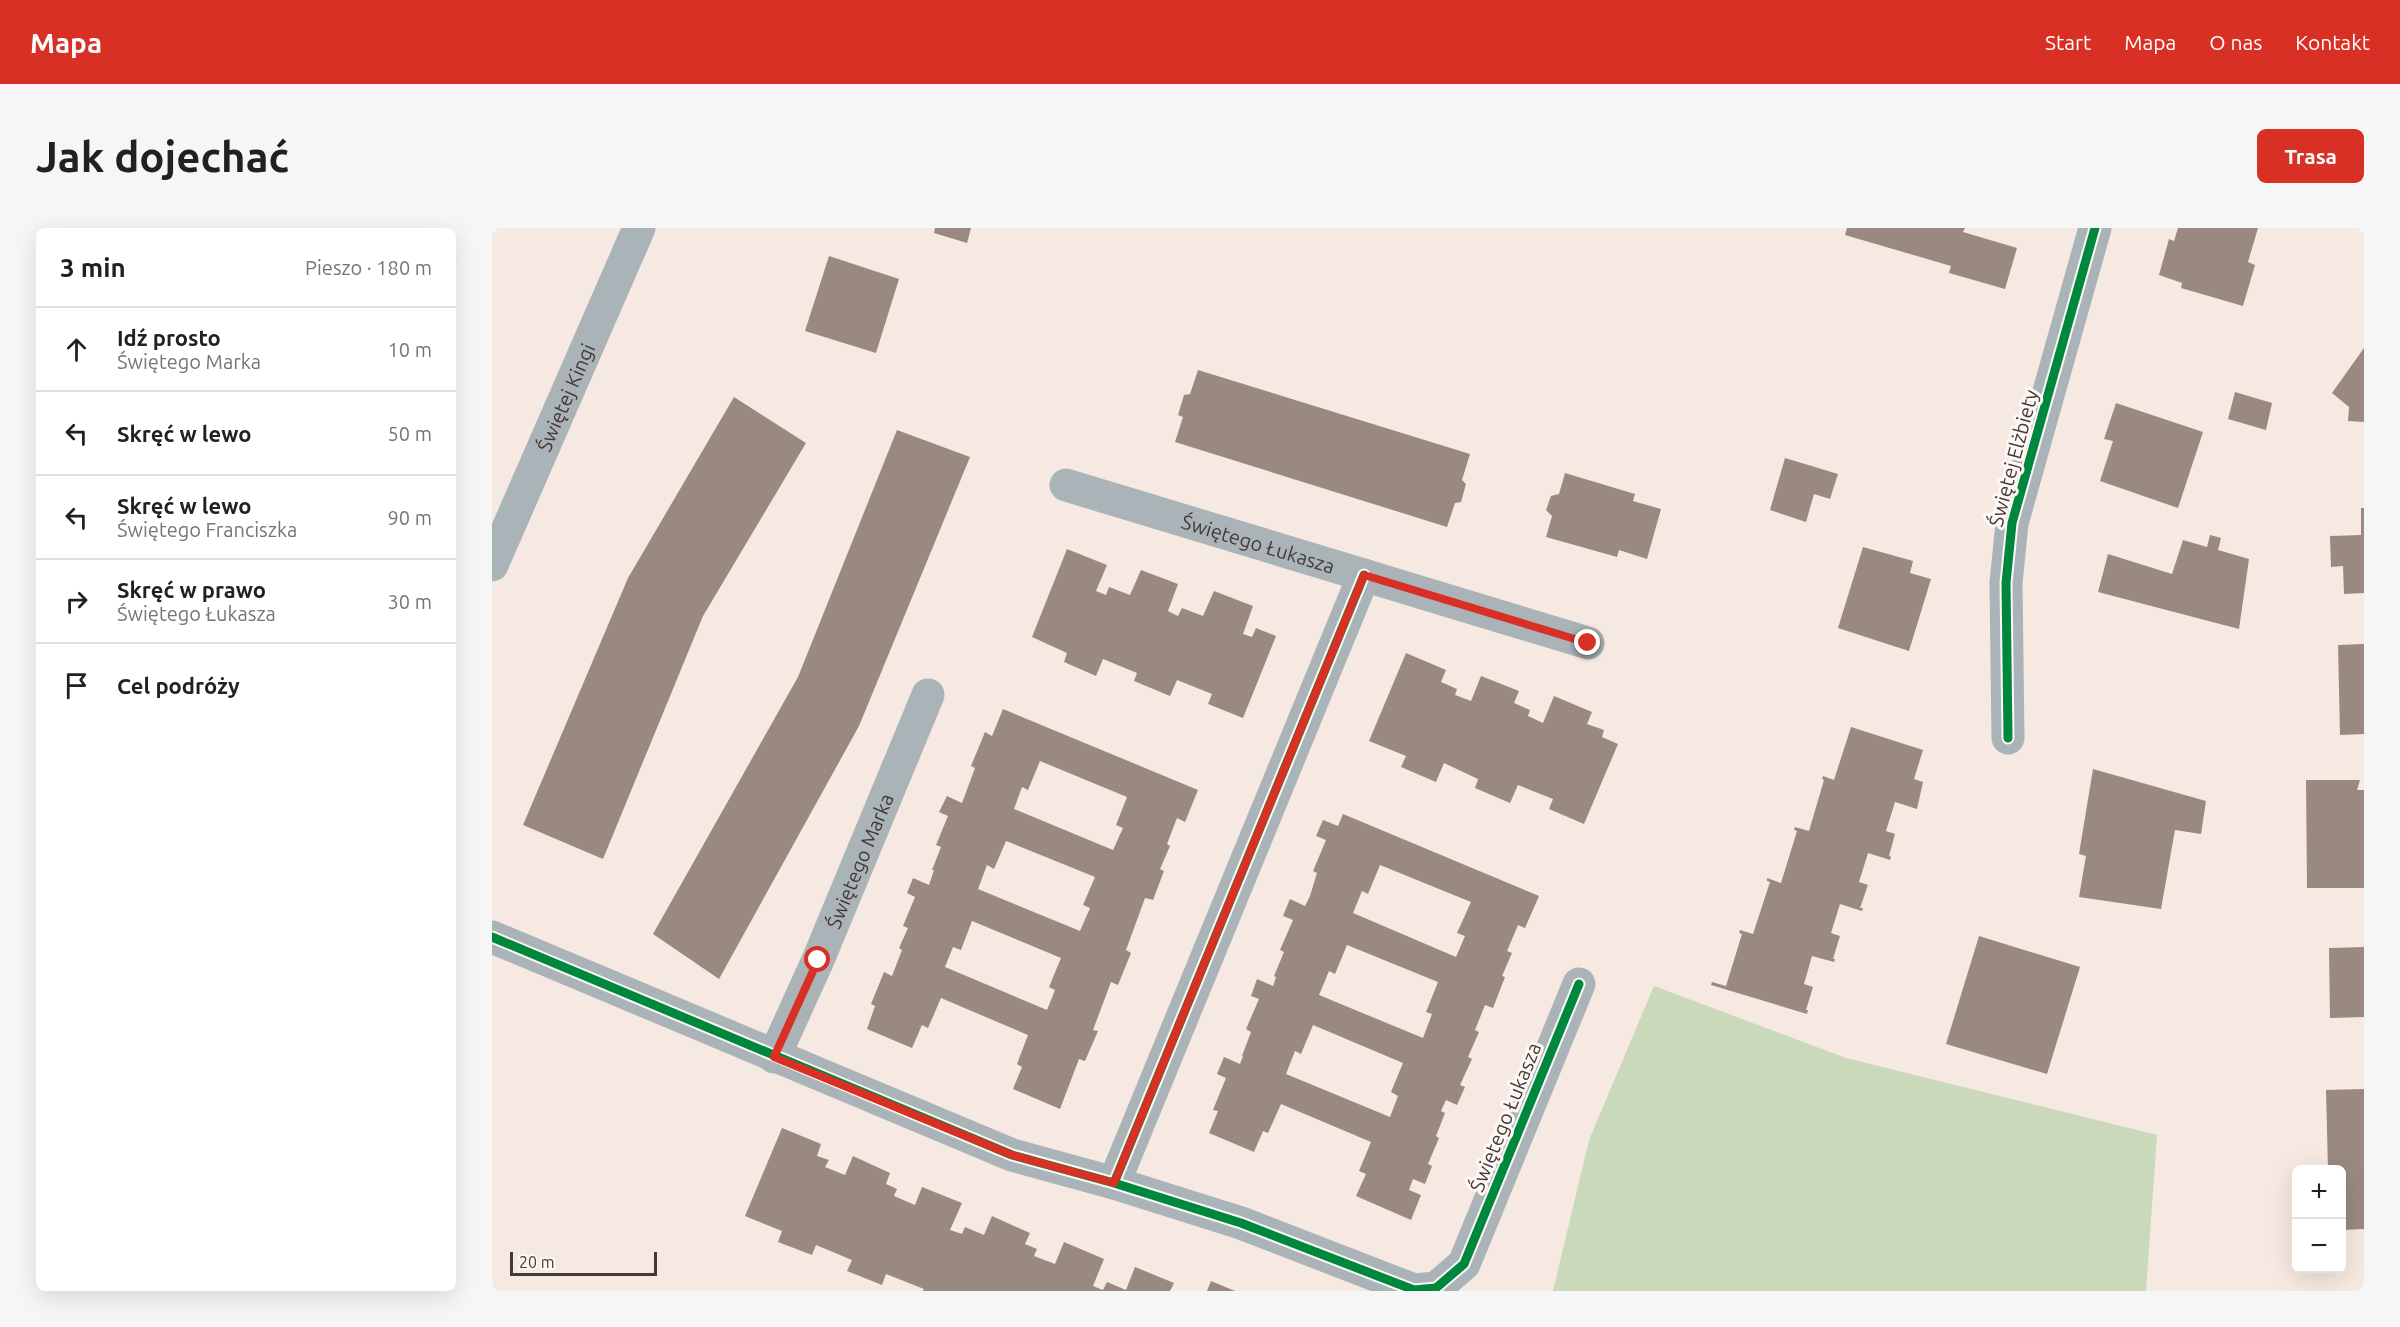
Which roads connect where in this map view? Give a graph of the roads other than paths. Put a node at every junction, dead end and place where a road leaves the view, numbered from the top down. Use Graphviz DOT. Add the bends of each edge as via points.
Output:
graph roads {
  1 [pos="639,228"];
  2 [pos="2095,228"];
  3 [pos="1066,485"];
  4 [pos="492,565"];
  5 [pos="1364,575"];
  6 [pos="1588,643"];
  7 [pos="928,695"];
  8 [pos="2008,738"];
  9 [pos="492,937"];
  10 [pos="1580,984"];
  11 [pos="774,1057"];
  12 [pos="1114,1183"];
  1 -- 4 [label="street, Świętej Kingi"];
  2 -- 8 [label="street, Świętej Elżbiety" via="2012,522 2006,583"];
  3 -- 5 [label="street, Świętego Łukasza"];
  5 -- 6 [label="street, Świętego Łukasza"];
  5 -- 12 [label="street"];
  7 -- 11 [label="street, Świętego Marka"];
  9 -- 11 [label="street"];
  10 -- 12 [label="street, Świętego Łukasza" via="1464,1264 1436,1288 1414,1290 1241,1223"];
  11 -- 12 [label="street" via="1012,1155"];
}
